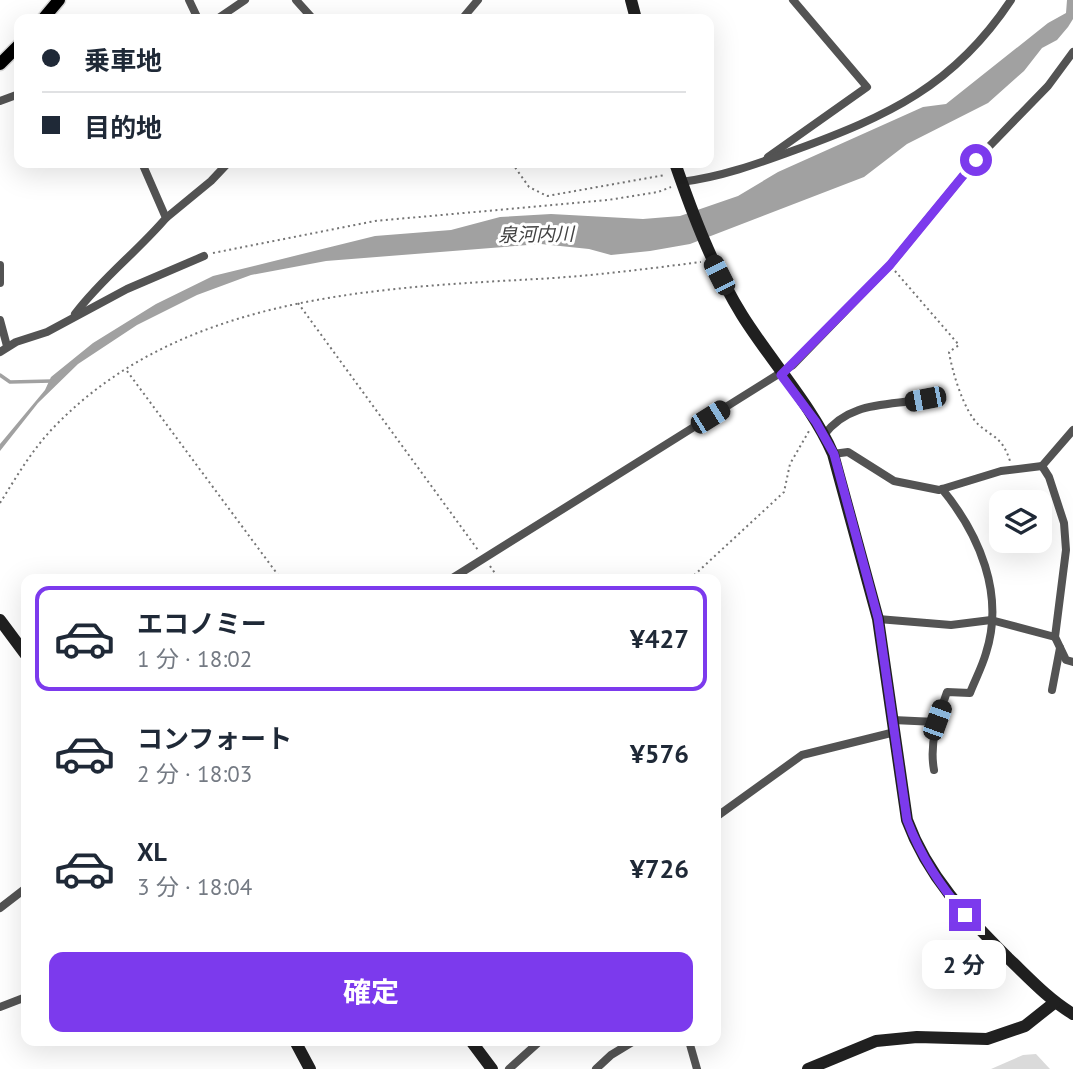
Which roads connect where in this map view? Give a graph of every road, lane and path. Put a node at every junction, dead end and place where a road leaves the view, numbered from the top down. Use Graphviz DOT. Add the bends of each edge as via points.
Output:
graph roads {
  1 [pos="60,0"];
  2 [pos="245,0"];
  3 [pos="296,0"];
  4 [pos="463,0"];
  5 [pos="478,0"];
  6 [pos="793,0"];
  7 [pos="1010,0"];
  8 [pos="470,9"];
  9 [pos="47,14"];
  10 [pos="224,14"];
  11 [pos="309,14"];
  12 [pos="466,14"];
  13 [pos="14,50"];
  14 [pos="1073,52"];
  15 [pos="0,64"];
  16 [pos="759,163"];
  17 [pos="144,168"];
  18 [pos="223,168"];
  19 [pos="515,168"];
  20 [pos="678,172"];
  21 [pos="166,218"];
  22 [pos="204,256"];
  23 [pos="711,258"];
  24 [pos="0,265"];
  25 [pos="890,265"];
  26 [pos="0,283"];
  27 [pos="298,303"];
  28 [pos="72,319"];
  29 [pos="0,320"];
  30 [pos="3,349"];
  31 [pos="126,370"];
  32 [pos="781,375"];
  33 [pos="925,399"];
  34 [pos="816,422"];
  35 [pos="1073,430"];
  36 [pos="824,435"];
  37 [pos="834,454"];
  38 [pos="1042,466"];
  39 [pos="1012,469"];
  40 [pos="942,489"];
  41 [pos="0,503"];
  42 [pos="484,558"];
  43 [pos="277,574"];
  44 [pos="459,574"];
  45 [pos="495,574"];
  46 [pos="695,574"];
  47 [pos="878,618"];
  48 [pos="0,620"];
  49 [pos="991,621"];
  50 [pos="1055,637"];
  51 [pos="21,648"];
  52 [pos="1060,648"];
  53 [pos="1073,662"];
  54 [pos="1052,690"];
  55 [pos="936,722"];
  56 [pos="894,726"];
  57 [pos="934,770"];
  58 [pos="721,813"];
  59 [pos="21,892"];
  60 [pos="0,908"];
  61 [pos="21,999"];
  62 [pos="1054,1003"];
  63 [pos="0,1007"];
  64 [pos="1073,1014"];
  65 [pos="298,1046"];
  66 [pos="474,1046"];
  67 [pos="534,1046"];
  68 [pos="626,1046"];
  69 [pos="690,1046"];
  70 [pos="488,1068"];
  71 [pos="310,1069"];
  72 [pos="509,1069"];
  73 [pos="596,1069"];
  74 [pos="697,1069"];
  75 [pos="808,1069"];
  1 -- 9 [label="main road"];
  2 -- 10 [label="street"];
  3 -- 11 [label="street"];
  4 -- 8 [label="street"];
  5 -- 8 [label="street"];
  6 -- 16 [label="street" via="867,88"];
  7 -- 16 [label="street" via="988,35 913,99 857,128"];
  8 -- 12 [label="street"];
  13 -- 15 [label="main road"];
  14 -- 25 [label="street"];
  16 -- 20 [label="street" via="714,178"];
  17 -- 21 [label="street"];
  18 -- 21 [label="street"];
  19 -- 20 [label="path" via="528,187 547,196"];
  20 -- 22 [label="path" via="658,192 375,221"];
  20 -- 23 [label="street"];
  21 -- 28 [label="street" via="142,247 88,296"];
  22 -- 28 [label="street"];
  23 -- 27 [label="path" via="620,272 407,286"];
  23 -- 32 [label="street"];
  24 -- 26 [label="street"];
  25 -- 32 [label="street"];
  25 -- 39 [label="path" via="959,345 949,352 963,397 975,420 1004,445"];
  27 -- 31 [label="path" via="216,325"];
  27 -- 42 [label="path"];
  28 -- 30 [label="street"];
  29 -- 30 [label="street"];
  31 -- 41 [label="path" via="57,423"];
  31 -- 43 [label="path"];
  32 -- 34 [label="street"];
  32 -- 42 [label="street"];
  33 -- 36 [label="street" via="854,410 835,420"];
  34 -- 36 [label="street"];
  34 -- 46 [label="path" via="790,464 784,492"];
  35 -- 38 [label="street"];
  36 -- 37 [label="street"];
  37 -- 40 [label="street" via="848,452 894,481"];
  37 -- 47 [label="street"];
  38 -- 39 [label="street"];
  38 -- 50 [label="street" via="1064,523 1066,550"];
  39 -- 40 [label="street"];
  40 -- 49 [label="street" via="977,539 985,562"];
  42 -- 44 [label="street"];
  42 -- 45 [label="path"];
  47 -- 49 [label="street" via="951,625"];
  47 -- 56 [label="street"];
  48 -- 51 [label="street"];
  49 -- 50 [label="street"];
  49 -- 55 [label="street" via="986,653 970,693 947,692"];
  50 -- 52 [label="street"];
  52 -- 53 [label="street" via="1066,660"];
  52 -- 54 [label="street"];
  55 -- 56 [label="street"];
  55 -- 57 [label="street"];
  56 -- 58 [label="street" via="802,755"];
  56 -- 62 [label="street" via="907,820 918,849 965,915"];
  59 -- 60 [label="street"];
  61 -- 63 [label="street"];
  62 -- 64 [label="street"];
  62 -- 75 [label="street" via="1026,1026 986,1040 917,1037 876,1041"];
  65 -- 71 [label="street"];
  66 -- 70 [label="street"];
  67 -- 72 [label="street"];
  68 -- 73 [label="street"];
  69 -- 74 [label="street"];
}
